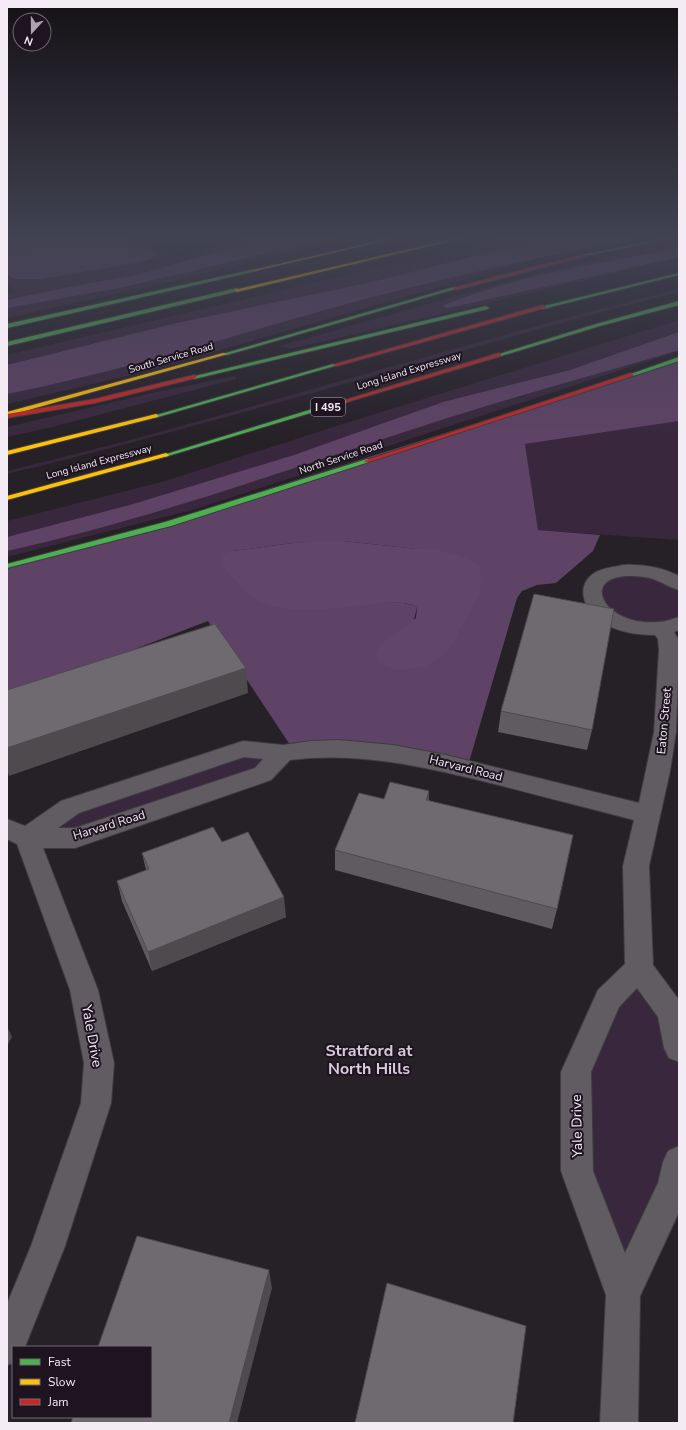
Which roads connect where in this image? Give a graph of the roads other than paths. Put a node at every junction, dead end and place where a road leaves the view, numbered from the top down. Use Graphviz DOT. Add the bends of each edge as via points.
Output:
graph roads {
  1 [pos="96,306"];
  2 [pos="171,306"];
  3 [pos="392,306"];
  4 [pos="495,306"];
  5 [pos="548,306"];
  6 [pos="672,306"];
  7 [pos="7,326"];
  8 [pos="7,344"];
  9 [pos="679,359"];
  10 [pos="7,415"];
  11 [pos="7,453"];
  12 [pos="7,498"];
  13 [pos="7,566"];
  14 [pos="679,584"];
  15 [pos="671,626"];
  16 [pos="283,753"];
  17 [pos="647,814"];
  18 [pos="17,833"];
  19 [pos="639,968"];
  20 [pos="679,1048"];
  21 [pos="679,1162"];
  22 [pos="623,1295"];
  23 [pos="7,1346"];
  24 [pos="619,1423"];
  1 -- 7 [label="main road"];
  2 -- 8 [label="main road"];
  3 -- 10 [label="main road, South Service Road"];
  4 -- 10 [label="main road" via="95,401"];
  5 -- 11 [label="main road" via="169,412"];
  6 -- 12 [label="main road, Long Island Expressway / I 495" via="598,325 167,455"];
  9 -- 13 [label="main road, North Service Road" via="247,500 168,524"];
  14 -- 15 [label="street, Eaton Street" via="652,572 627,570 606,574 592,589 593,599 600,609 627,626 644,629"];
  15 -- 17 [label="street, Eaton Street" via="668,639 664,732 658,772"];
  16 -- 17 [label="street, Harvard Road" via="307,749 368,749 414,756"];
  16 -- 18 [label="street, Harvard Road" via="243,749 70,807"];
  16 -- 18 [label="street, Harvard Road" via="263,774 75,838"];
  17 -- 19 [label="street" via="636,866"];
  18 -- 23 [label="street, Yale Drive" via="84,990 99,1063 96,1104 48,1246"];
  19 -- 20 [label="street" via="671,1012"];
  19 -- 22 [label="street, Yale Drive" via="608,999 576,1072 577,1171"];
  21 -- 22 [label="street, Yale Drive" via="674,1186"];
  22 -- 24 [label="street, Yale Drive"];
}
